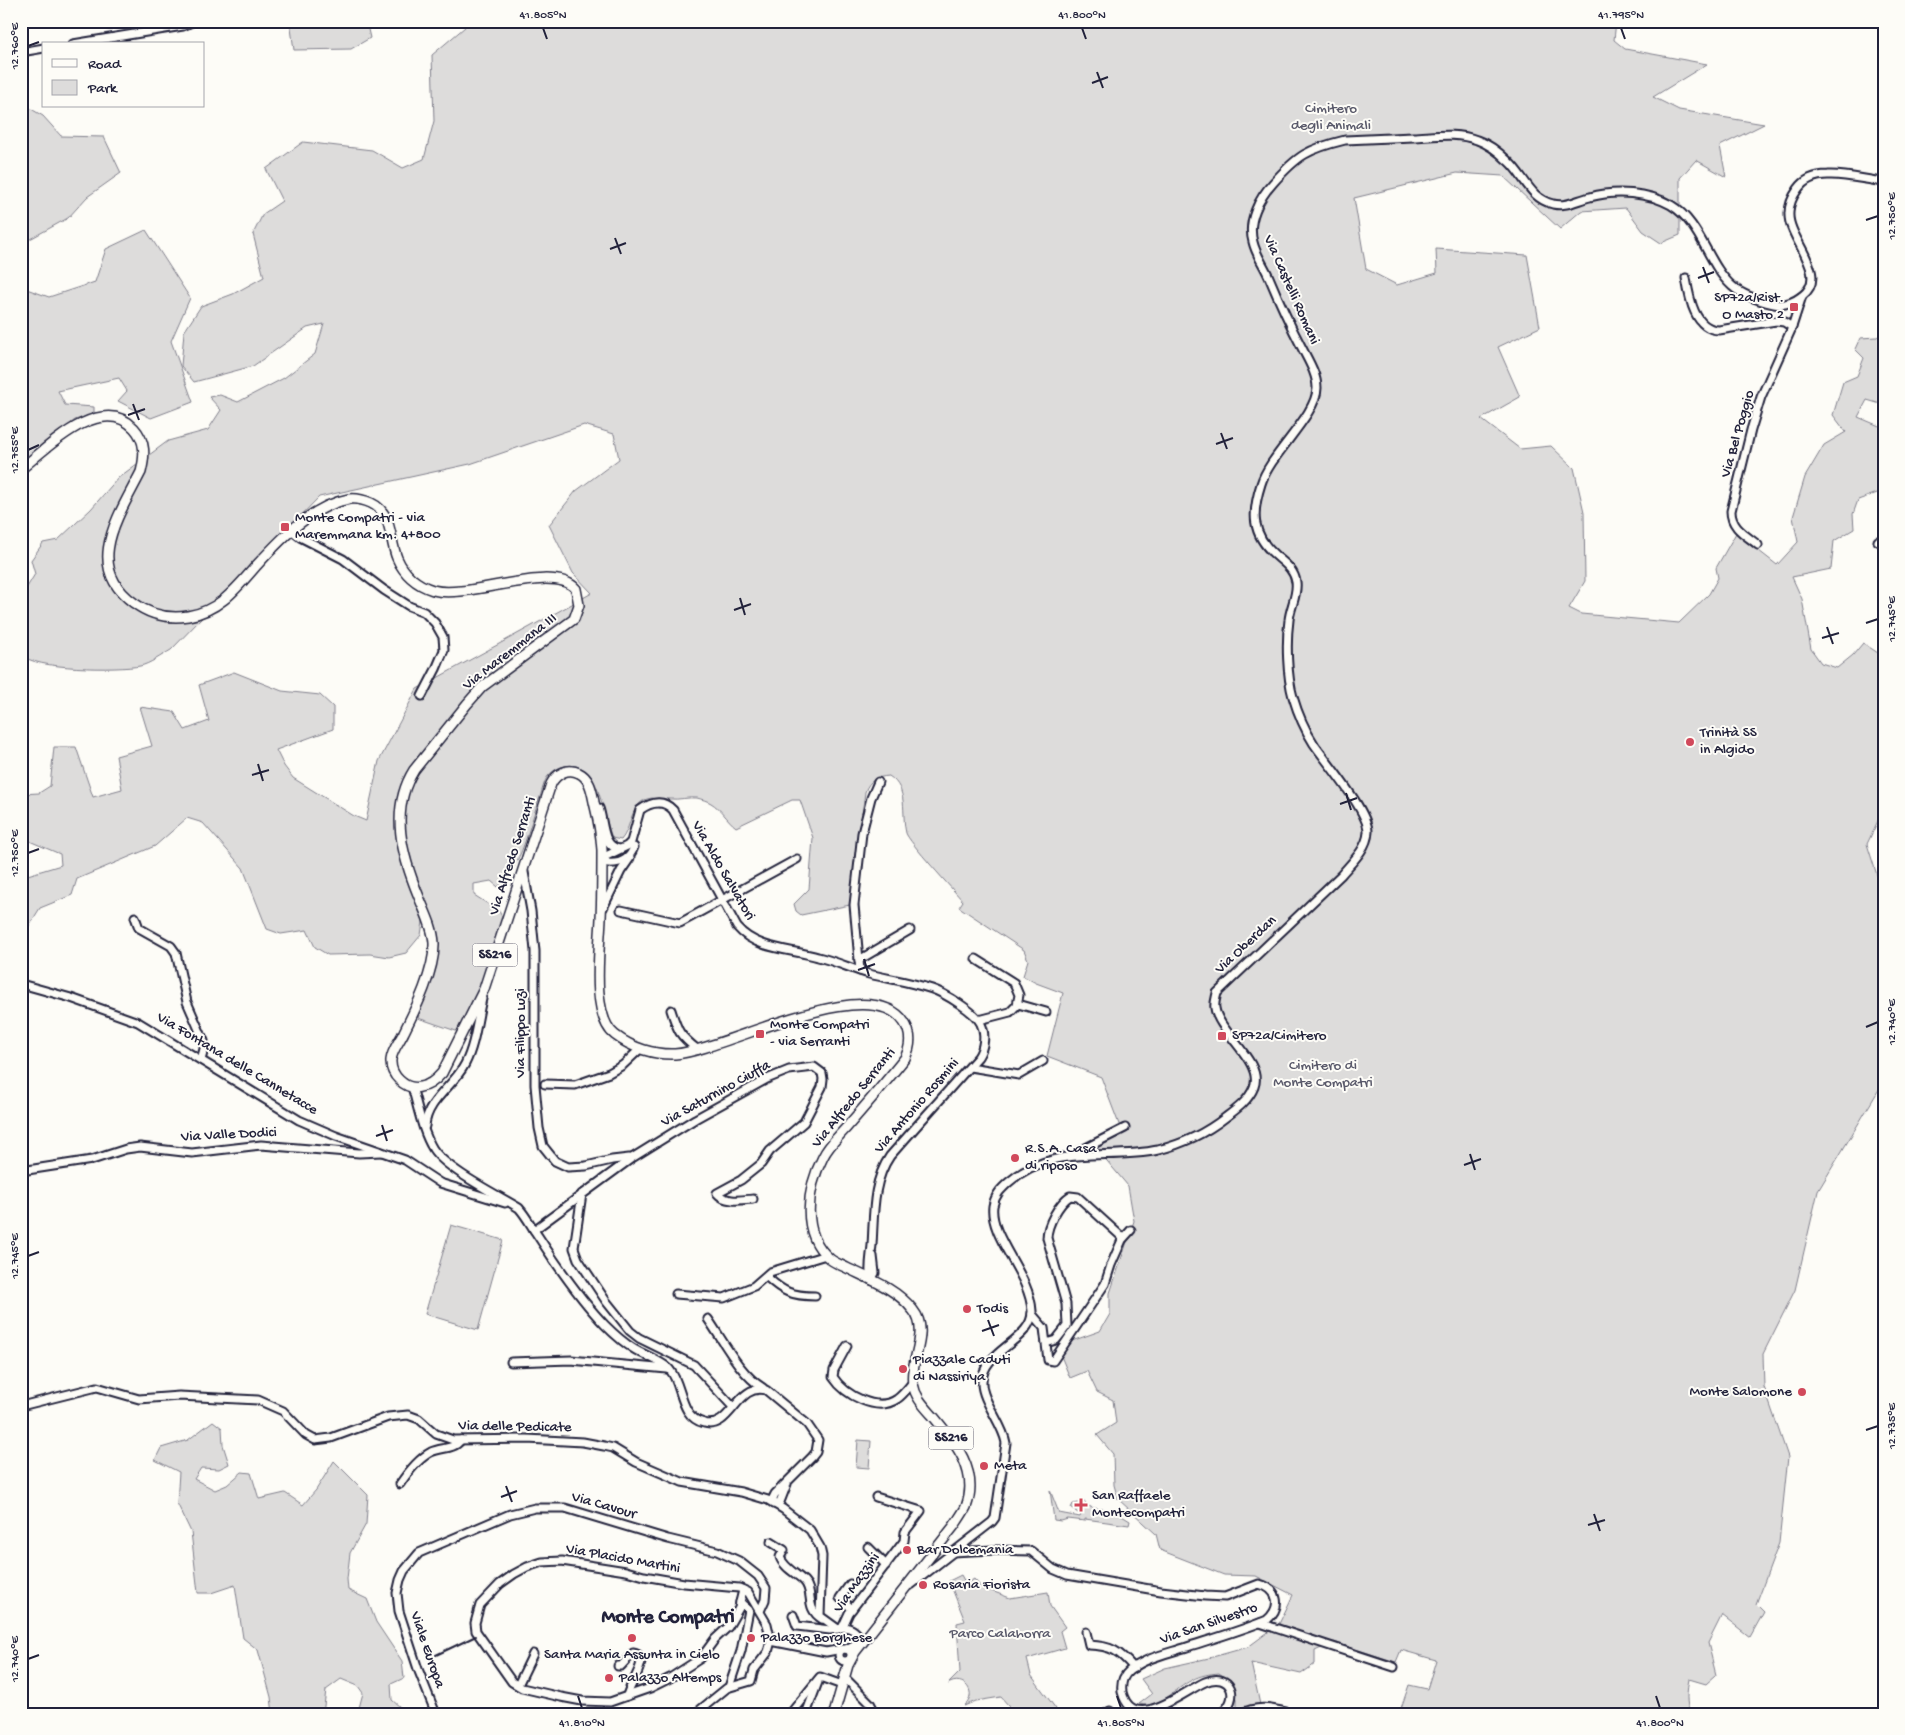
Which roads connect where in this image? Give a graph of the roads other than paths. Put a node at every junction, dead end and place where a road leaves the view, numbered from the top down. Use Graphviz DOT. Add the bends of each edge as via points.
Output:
graph roads {
  1 [pos="194,21"];
  2 [pos="85,42"];
  3 [pos="42,48"];
  4 [pos="21,52"];
  5 [pos="1884,182"];
  6 [pos="1686,278"];
  7 [pos="1802,296"];
  8 [pos="1792,326"];
  9 [pos="21,469"];
  10 [pos="291,530"];
  11 [pos="1258,532"];
  12 [pos="1758,545"];
  13 [pos="422,696"];
  14 [pos="878,782"];
  15 [pos="593,795"];
  16 [pos="654,803"];
  17 [pos="634,847"];
  18 [pos="622,848"];
  19 [pos="602,858"];
  20 [pos="797,859"];
  21 [pos="526,862"];
  22 [pos="721,900"];
  23 [pos="621,910"];
  24 [pos="135,917"];
  25 [pos="601,918"];
  26 [pos="910,930"];
  27 [pos="976,959"];
  28 [pos="859,960"];
  29 [pos="860,971"];
  30 [pos="21,984"];
  31 [pos="484,989"];
  32 [pos="1018,1004"];
  33 [pos="670,1010"];
  34 [pos="1046,1012"];
  35 [pos="979,1020"];
  36 [pos="640,1048"];
  37 [pos="698,1050"];
  38 [pos="201,1060"];
  39 [pos="1043,1061"];
  40 [pos="970,1067"];
  41 [pos="545,1084"];
  42 [pos="412,1087"];
  43 [pos="1125,1128"];
  44 [pos="425,1131"];
  45 [pos="382,1151"];
  46 [pos="1070,1156"];
  47 [pos="632,1158"];
  48 [pos="592,1165"];
  49 [pos="21,1171"];
  50 [pos="601,1180"];
  51 [pos="582,1194"];
  52 [pos="753,1198"];
  53 [pos="519,1208"];
  54 [pos="534,1230"];
  55 [pos="1131,1230"];
  56 [pos="1123,1238"];
  57 [pos="826,1255"];
  58 [pos="872,1261"];
  59 [pos="854,1272"];
  60 [pos="767,1276"];
  61 [pos="871,1280"];
  62 [pos="890,1290"];
  63 [pos="676,1294"];
  64 [pos="815,1296"];
  65 [pos="1032,1314"];
  66 [pos="708,1319"];
  67 [pos="1046,1342"];
  68 [pos="847,1346"];
  69 [pos="511,1362"];
  70 [pos="670,1370"];
  71 [pos="913,1382"];
  72 [pos="766,1390"];
  73 [pos="21,1406"];
  74 [pos="733,1406"];
  75 [pos="461,1440"];
  76 [pos="400,1484"];
  77 [pos="783,1489"];
  78 [pos="760,1497"];
  79 [pos="876,1497"];
  80 [pos="774,1504"];
  81 [pos="790,1514"];
  82 [pos="771,1542"];
  83 [pos="868,1547"];
  84 [pos="952,1552"];
  85 [pos="886,1565"];
  86 [pos="850,1584"];
  87 [pos="907,1588"];
  88 [pos="743,1590"];
  89 [pos="397,1593"];
  90 [pos="740,1602"];
  91 [pos="852,1609"];
  92 [pos="760,1611"];
  93 [pos="793,1616"];
  94 [pos="824,1620"];
  95 [pos="1260,1623"];
  96 [pos="841,1628"];
  97 [pos="1086,1632"];
  98 [pos="864,1640"];
  99 [pos="771,1642"];
  100 [pos="844,1649"];
  101 [pos="826,1652"];
  102 [pos="534,1654"];
  103 [pos="847,1659"];
  104 [pos="618,1666"];
  105 [pos="1394,1667"];
  106 [pos="1134,1668"];
  107 [pos="820,1677"];
  108 [pos="844,1679"];
  109 [pos="518,1685"];
  110 [pos="726,1689"];
  111 [pos="627,1696"];
  112 [pos="436,1714"];
  113 [pos="695,1714"];
  114 [pos="790,1714"];
  115 [pos="806,1714"];
  116 [pos="834,1714"];
  117 [pos="876,1714"];
  118 [pos="1220,1714"];
  119 [pos="1240,1714"];
  120 [pos="1294,1714"];
  1 -- 2 [label="street" via="183,26"];
  3 -- 4 [label="street"];
  5 -- 7 [label="street" via="1830,175 1813,178 1800,186 1789,213 1791,226 1811,272 1812,282"];
  6 -- 8 [label="street" via="1693,309 1712,329 1776,321"];
  7 -- 8 [label="street, Via Bel Poggio"];
  7 -- 11 [label="street, Via Castelli Romani" via="1776,304 1735,288 1687,218 1669,204 1616,193 1565,204 1548,202 1533,194 1500,153 1468,137 1346,140 1317,148 1296,159 1274,181 1263,195 1253,218 1252,241 1279,304 1313,370 1317,386 1309,410 1264,476 1254,514"];
  8 -- 12 [label="street, Via Bel Poggio" via="1761,397 1731,511 1733,523"];
  9 -- 10 [label="main road, Via Maremmana III" via="65,434 88,421 112,416 134,428 143,445 142,465 116,519 108,560 116,584 128,598 150,612 164,616 190,616 216,606"];
  10 -- 13 [label="street" via="343,558 384,590 424,612 435,622 443,637 444,650"];
  10 -- 42 [label="main road, Via Maremmana III" via="333,504 360,499 384,512 401,565 412,579 426,588 458,592 550,579 569,584 578,593 580,605 574,619 476,694 416,767 408,782 400,810 400,831 409,870 432,930 433,954 410,1021 391,1059 397,1077"];
  11 -- 46 [label="street, Via Oberdan" via="1291,570 1296,581 1288,635 1291,688 1297,710 1312,740 1366,821 1366,840 1341,875 1217,993 1214,1003 1217,1016 1253,1069 1255,1084 1235,1111 1218,1124 1171,1146 1147,1151"];
  14 -- 28 [label="street" via="862,833 854,905"];
  15 -- 18 [label="street" via="607,842 613,848"];
  15 -- 19 [label="main road, Via Alfredo Serranti / SS216"];
  15 -- 21 [label="main road, Via Alfredo Serranti / SS216" via="587,779 579,772 568,771 556,777"];
  16 -- 17 [label="street" via="642,813"];
  16 -- 18 [label="street" via="640,810 631,842"];
  16 -- 22 [label="street, Via Aldo Salvatori" via="665,804 673,810"];
  17 -- 19 [label="street" via="631,854 620,862 610,863"];
  17 -- 25 [label="street"];
  18 -- 19 [label="street"];
  19 -- 25 [label="main road, Via Alfredo Serranti / SS216"];
  20 -- 22 [label="street"];
  21 -- 31 [label="main road, Via Alfredo Serranti / SS216"];
  21 -- 48 [label="street, Via Filippo Luzi" via="524,877 535,951 535,1085 541,1141 550,1158 559,1164"];
  22 -- 23 [label="street" via="678,924"];
  22 -- 29 [label="street, Via Aldo Salvatori" via="742,933 754,940"];
  24 -- 38 [label="street" via="139,928 171,946 176,953 187,1002 204,1041"];
  25 -- 36 [label="main road, Via Alfredo Serranti / SS216" via="600,999 603,1015 614,1034"];
  26 -- 28 [label="street"];
  27 -- 32 [label="street" via="1014,984 1019,995"];
  28 -- 29 [label="street"];
  29 -- 35 [label="street" via="933,990 951,998"];
  30 -- 38 [label="street, Via Fontana delle Cannetacce" via="138,1022"];
  31 -- 42 [label="main road, Via Alfredo Serranti / SS216" via="440,1075 426,1086"];
  31 -- 44 [label="street" via="466,1063 430,1109"];
  32 -- 34 [label="street"];
  32 -- 35 [label="street" via="1010,1012"];
  33 -- 37 [label="street" via="681,1036"];
  35 -- 40 [label="street, Via Antonio Rosmini" via="983,1044"];
  36 -- 37 [label="main road, Via Alfredo Serranti / SS216" via="670,1054"];
  36 -- 41 [label="street" via="623,1065 609,1073 575,1085"];
  37 -- 57 [label="main road, Via Alfredo Serranti / SS216" via="843,1005 885,1008 906,1024 910,1045 904,1058 828,1148 815,1178 809,1200 809,1220 815,1239"];
  38 -- 45 [label="street, Via Fontana delle Cannetacce" via="299,1120"];
  39 -- 40 [label="street" via="1019,1075"];
  40 -- 58 [label="street, Via Antonio Rosmini" via="886,1162 879,1177 873,1216"];
  42 -- 44 [label="street"];
  43 -- 46 [label="street"];
  44 -- 53 [label="street" via="432,1148 446,1164"];
  45 -- 49 [label="street, Via Valle Dodici" via="261,1144 192,1153 137,1147 92,1160"];
  45 -- 53 [label="street, Via Fontana delle Cannetacce" via="409,1162 440,1183"];
  46 -- 65 [label="street, Via Oberdan" via="1028,1169 1000,1190 994,1201 994,1221 1024,1280"];
  47 -- 48 [label="street, Via Filippo Luzi"];
  47 -- 50 [label="street, Via Saturnino Ciuffa"];
  47 -- 52 [label="street, Via Saturnino Ciuffa" via="767,1078 789,1070 814,1067 822,1073 822,1087 804,1122 748,1175 717,1193 729,1199"];
  48 -- 50 [label="street" via="603,1171"];
  50 -- 51 [label="street, Via Saturnino Ciuffa"];
  51 -- 54 [label="street, Via Saturnino Ciuffa"];
  51 -- 74 [label="street" via="574,1248 578,1260 606,1301 630,1332 694,1365"];
  53 -- 54 [label="street"];
  54 -- 70 [label="street" via="604,1324 633,1348"];
  55 -- 56 [label="street"];
  56 -- 67 [label="street, Via Oberdan" via="1105,1284 1053,1361 1048,1360"];
  56 -- 67 [label="street" via="1078,1197 1070,1196 1064,1201 1047,1238 1066,1304 1067,1324 1056,1340"];
  57 -- 59 [label="main road, Via Alfredo Serranti / SS216"];
  57 -- 60 [label="street" via="771,1271"];
  58 -- 59 [label="street" via="863,1271"];
  58 -- 61 [label="street, Via Antonio Rosmini" via="875,1273"];
  58 -- 62 [label="street"];
  59 -- 61 [label="main road, Via Alfredo Serranti / SS216"];
  60 -- 63 [label="street" via="754,1286 724,1298"];
  60 -- 64 [label="street" via="778,1288 791,1294"];
  61 -- 62 [label="main road, Via Alfredo Serranti / SS216"];
  62 -- 71 [label="main road, Via Alfredo Serranti / SS216" via="913,1310 919,1324"];
  65 -- 67 [label="street, Via Oberdan" via="1044,1328"];
  65 -- 84 [label="street" via="1024,1330 990,1361 982,1382 1006,1443 995,1518"];
  66 -- 72 [label="street" via="744,1372"];
  68 -- 71 [label="street" via="833,1377 863,1402 892,1402"];
  69 -- 70 [label="street" via="572,1360"];
  70 -- 74 [label="street" via="683,1402 699,1421 716,1422"];
  71 -- 87 [label="main road, SS216" via="921,1402 961,1453 970,1478 966,1507"];
  72 -- 74 [label="street" via="753,1389"];
  72 -- 77 [label="street" via="807,1424 818,1440 816,1452"];
  73 -- 75 [label="street, Via delle Pedicate" via="95,1387 139,1399 176,1396 265,1402 281,1409 314,1440 331,1438 388,1417 408,1414 439,1435"];
  75 -- 76 [label="street" via="453,1447 426,1455"];
  75 -- 78 [label="street, Via delle Pedicate" via="527,1438 604,1446 682,1482"];
  77 -- 78 [label="street"];
  77 -- 80 [label="street" via="780,1502"];
  77 -- 81 [label="street" via="784,1502"];
  78 -- 80 [label="street"];
  79 -- 85 [label="street, Via Mazzini" via="921,1511"];
  80 -- 81 [label="street"];
  81 -- 94 [label="street" via="810,1530 820,1547 820,1616"];
  82 -- 94 [label="street" via="784,1550 780,1557 782,1562 804,1581 810,1605"];
  83 -- 85 [label="street"];
  84 -- 87 [label="street"];
  84 -- 95 [label="street, Via San Silvestro" via="1031,1551 1052,1569 1067,1575 1205,1596 1225,1597 1259,1584 1270,1588 1277,1605 1273,1615"];
  85 -- 91 [label="street, Via Mazzini"];
  86 -- 91 [label="street" via="840,1598"];
  87 -- 98 [label="main road, SS216"];
  88 -- 90 [label="street, Via Placido Martini"];
  88 -- 92 [label="street" via="748,1592"];
  88 -- 109 [label="street, Via Placido Martini" via="562,1562 542,1562 527,1567 500,1584 480,1605 475,1623 476,1631 504,1672"];
  89 -- 92 [label="street, Via Cavour" via="404,1571 419,1554 510,1514 535,1508 565,1508 739,1560 758,1576 766,1588"];
  89 -- 112 [label="street, Viale Europa" via="409,1643"];
  90 -- 110 [label="street" via="749,1610 741,1651"];
  90 -- 111 [label="street, Via Placido Martini" via="728,1627 701,1658 670,1678"];
  91 -- 96 [label="street, Via Mazzini"];
  92 -- 99 [label="street" via="770,1631"];
  93 -- 96 [label="street" via="797,1626 832,1631"];
  94 -- 96 [label="street"];
  95 -- 105 [label="street"];
  95 -- 106 [label="street, Via San Silvestro" via="1153,1657"];
  96 -- 98 [label="street" via="854,1629"];
  97 -- 106 [label="street" via="1089,1645 1105,1646 1120,1653"];
  98 -- 100 [label="street"];
  98 -- 103 [label="main road, SS216"];
  99 -- 101 [label="street"];
  99 -- 110 [label="street" via="751,1681"];
  100 -- 101 [label="street"];
  100 -- 103 [label="street" via="850,1651"];
  100 -- 103 [label="street" via="839,1655"];
  101 -- 103 [label="street"];
  102 -- 109 [label="street"];
  103 -- 108 [label="main road, SS216"];
  104 -- 111 [label="street" via="633,1653 642,1657"];
  106 -- 118 [label="street" via="1125,1675 1122,1684 1125,1698 1135,1708 1149,1711 1158,1708 1203,1683 1218,1679 1228,1685 1232,1697 1226,1710"];
  107 -- 108 [label="street"];
  107 -- 114 [label="street"];
  107 -- 115 [label="street"];
  108 -- 116 [label="main road, SS216"];
  108 -- 117 [label="street" via="870,1703"];
  109 -- 111 [label="street, Via Placido Martini" via="582,1701 610,1702"];
  110 -- 113 [label="street"];
  119 -- 120 [label="street" via="1253,1708 1263,1708"];
}
